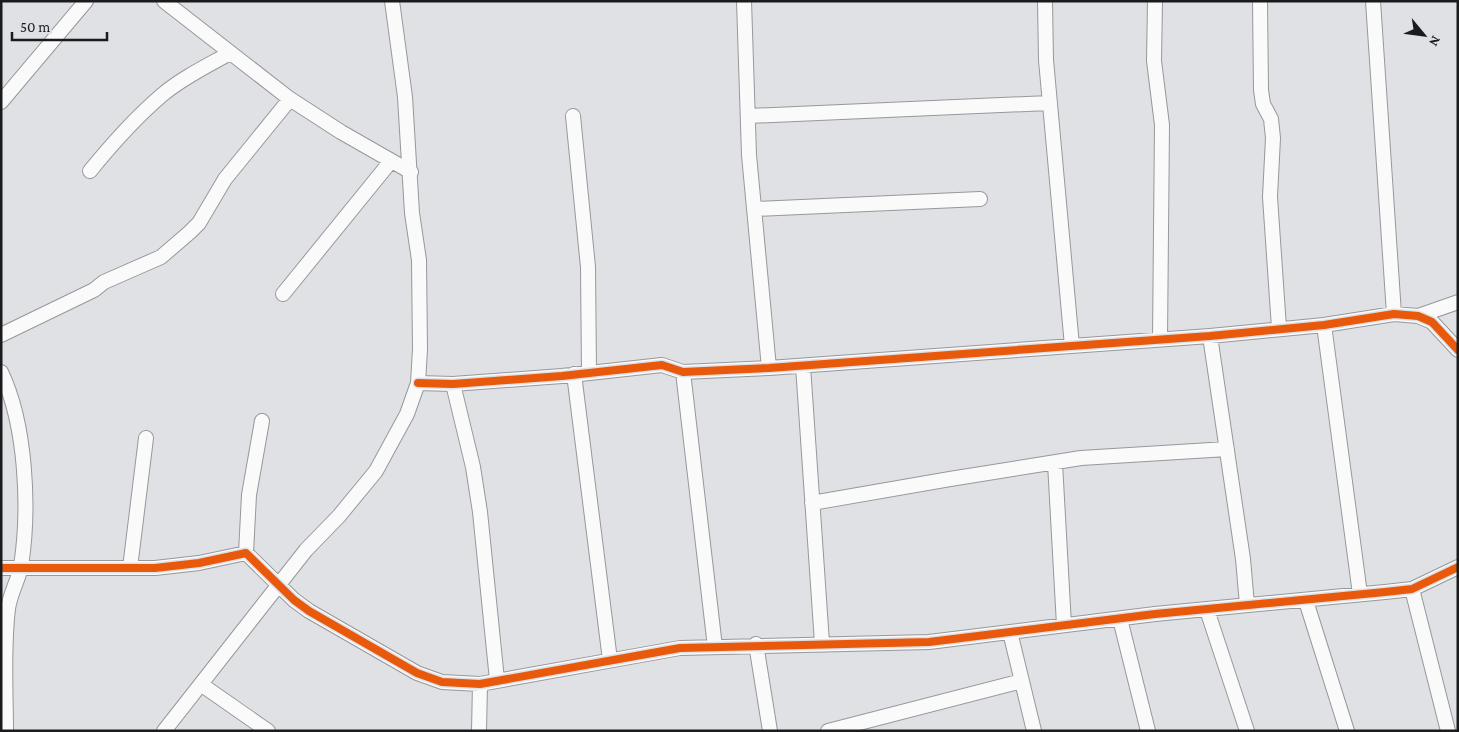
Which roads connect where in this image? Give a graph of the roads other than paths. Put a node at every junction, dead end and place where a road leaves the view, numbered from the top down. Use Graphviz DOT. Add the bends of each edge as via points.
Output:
graph roads {
  1 [pos="164,1"];
  2 [pos="392,1"];
  3 [pos="744,1"];
  4 [pos="1045,1"];
  5 [pos="1155,1"];
  6 [pos="1260,1"];
  7 [pos="1373,1"];
  8 [pos="84,2"];
  9 [pos="230,53"];
  10 [pos="290,99"];
  11 [pos="1,102"];
  12 [pos="1049,103"];
  13 [pos="573,116"];
  14 [pos="748,116"];
  15 [pos="391,161"];
  16 [pos="90,170"];
  17 [pos="411,172"];
  18 [pos="980,200"];
  19 [pos="754,209"];
  20 [pos="283,294"];
  21 [pos="1458,302"];
  22 [pos="1394,314"];
  23 [pos="1418,316"];
  24 [pos="1324,325"];
  25 [pos="1279,328"];
  26 [pos="1,335"];
  27 [pos="1210,336"];
  28 [pos="1160,339"];
  29 [pos="1072,346"];
  30 [pos="1458,350"];
  31 [pos="803,366"];
  32 [pos="769,368"];
  33 [pos="1,372"];
  34 [pos="589,372"];
  35 [pos="683,372"];
  36 [pos="574,374"];
  37 [pos="418,383"];
  38 [pos="453,384"];
  39 [pos="262,421"];
  40 [pos="146,438"];
  41 [pos="1227,449"];
  42 [pos="1055,463"];
  43 [pos="812,504"];
  44 [pos="246,553"];
  45 [pos="1458,567"];
  46 [pos="1,568"];
  47 [pos="21,568"];
  48 [pos="130,568"];
  49 [pos="278,585"];
  50 [pos="1412,589"];
  51 [pos="1360,594"];
  52 [pos="1306,600"];
  53 [pos="1247,606"];
  54 [pos="1207,610"];
  55 [pos="1120,619"];
  56 [pos="1064,625"];
  57 [pos="1010,632"];
  58 [pos="822,643"];
  59 [pos="756,644"];
  60 [pos="715,647"];
  61 [pos="610,660"];
  62 [pos="497,680"];
  63 [pos="1022,681"];
  64 [pos="480,684"];
  65 [pos="202,685"];
  66 [pos="6,731"];
  67 [pos="164,731"];
  68 [pos="268,731"];
  69 [pos="479,731"];
  70 [pos="770,731"];
  71 [pos="828,731"];
  72 [pos="1034,731"];
  73 [pos="1148,731"];
  74 [pos="1247,731"];
  75 [pos="1347,731"];
  76 [pos="1448,731"];
  1 -- 9 [label="street"];
  2 -- 17 [label="street"];
  3 -- 14 [label="street"];
  4 -- 12 [label="street"];
  5 -- 28 [label="street" via="1154,60 1162,125"];
  6 -- 25 [label="street" via="1261,90 1263,104 1271,119 1273,138 1270,197"];
  7 -- 22 [label="street"];
  8 -- 11 [label="street"];
  9 -- 10 [label="street"];
  9 -- 16 [label="street" via="162,95"];
  10 -- 15 [label="street"];
  10 -- 26 [label="street" via="225,179 199,222 161,258 104,282 94,290"];
  12 -- 14 [label="street"];
  12 -- 29 [label="street"];
  13 -- 34 [label="street" via="588,267"];
  14 -- 19 [label="street"];
  15 -- 17 [label="street"];
  15 -- 20 [label="street"];
  17 -- 37 [label="street" via="412,213 419,260"];
  18 -- 19 [label="street"];
  19 -- 32 [label="street"];
  21 -- 23 [label="street"];
  22 -- 23 [label="street"];
  22 -- 24 [label="street"];
  23 -- 30 [label="street" via="1432,322"];
  24 -- 25 [label="street"];
  24 -- 51 [label="street"];
  25 -- 27 [label="street"];
  27 -- 28 [label="street"];
  27 -- 41 [label="street"];
  28 -- 29 [label="street"];
  29 -- 31 [label="street"];
  31 -- 32 [label="street"];
  31 -- 43 [label="street"];
  32 -- 35 [label="street"];
  33 -- 47 [label="street" via="12,394 21,436 24,512"];
  34 -- 35 [label="street" via="662,365"];
  34 -- 36 [label="street"];
  35 -- 60 [label="street"];
  36 -- 38 [label="street"];
  36 -- 61 [label="street"];
  37 -- 38 [label="street"];
  37 -- 49 [label="street" via="407,414 376,471"];
  38 -- 62 [label="street" via="480,512"];
  39 -- 44 [label="street" via="249,495"];
  40 -- 48 [label="street"];
  41 -- 42 [label="street" via="1081,458"];
  41 -- 53 [label="street"];
  42 -- 43 [label="street"];
  42 -- 56 [label="street"];
  43 -- 58 [label="street"];
  44 -- 48 [label="street" via="199,563"];
  44 -- 49 [label="street"];
  45 -- 50 [label="street"];
  46 -- 47 [label="street"];
  47 -- 48 [label="street"];
  47 -- 66 [label="street" via="14,582 8,610"];
  49 -- 64 [label="street" via="309,612 417,673 442,682"];
  49 -- 65 [label="street"];
  50 -- 51 [label="street"];
  50 -- 76 [label="street"];
  51 -- 52 [label="street"];
  52 -- 53 [label="street"];
  52 -- 75 [label="street"];
  53 -- 54 [label="street"];
  54 -- 55 [label="street"];
  54 -- 74 [label="street"];
  55 -- 56 [label="street"];
  55 -- 73 [label="street"];
  56 -- 57 [label="street"];
  57 -- 58 [label="street" via="909,643"];
  57 -- 63 [label="street"];
  58 -- 59 [label="street"];
  59 -- 60 [label="street"];
  59 -- 70 [label="street"];
  60 -- 61 [label="street" via="680,648"];
  61 -- 62 [label="street"];
  62 -- 64 [label="street"];
  63 -- 71 [label="street"];
  63 -- 72 [label="street"];
  64 -- 69 [label="street"];
  65 -- 67 [label="street"];
  65 -- 68 [label="street"];
}
